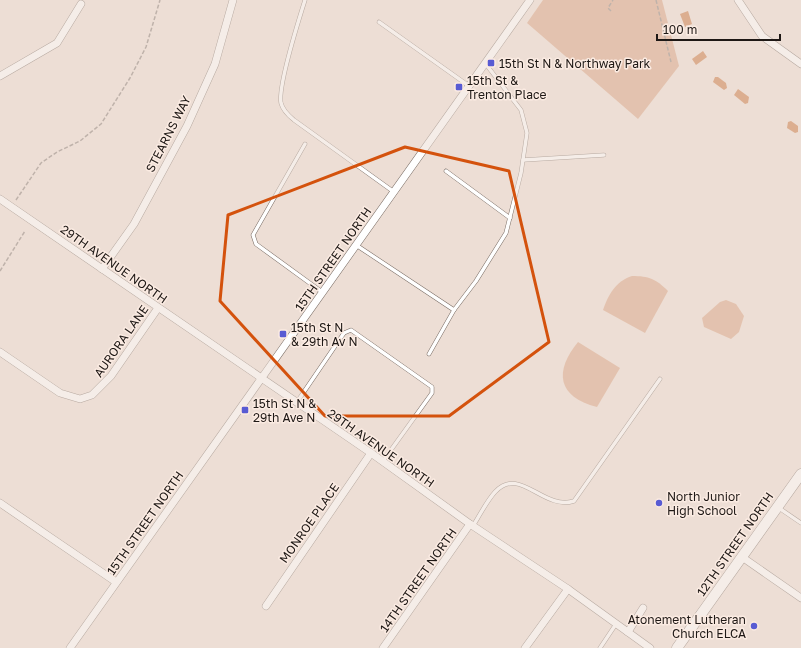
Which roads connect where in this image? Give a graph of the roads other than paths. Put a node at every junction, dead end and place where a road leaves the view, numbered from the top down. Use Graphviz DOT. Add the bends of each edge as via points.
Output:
graph roads {
  1 [pos="233,0"];
  2 [pos="305,0"];
  3 [pos="530,0"];
  4 [pos="738,0"];
  5 [pos="81,4"];
  6 [pos="379,22"];
  7 [pos="485,63"];
  8 [pos="801,64"];
  9 [pos="0,75"];
  10 [pos="469,86"];
  11 [pos="305,144"];
  12 [pos="604,155"];
  13 [pos="523,160"];
  14 [pos="446,171"];
  15 [pos="394,192"];
  16 [pos="0,199"];
  17 [pos="510,218"];
  18 [pos="356,245"];
  19 [pos="102,269"];
  20 [pos="322,292"];
  21 [pos="158,308"];
  22 [pos="454,310"];
  23 [pos="0,352"];
  24 [pos="429,354"];
  25 [pos="261,379"];
  26 [pos="660,379"];
  27 [pos="296,403"];
  28 [pos="371,453"];
  29 [pos="383,462"];
  30 [pos="801,474"];
  31 [pos="0,503"];
  32 [pos="778,507"];
  33 [pos="801,523"];
  34 [pos="472,525"];
  35 [pos="742,557"];
  36 [pos="116,582"];
  37 [pos="568,589"];
  38 [pos="801,598"];
  39 [pos="266,606"];
  40 [pos="643,608"];
  41 [pos="616,624"];
  42 [pos="628,632"];
  43 [pos="70,648"];
  44 [pos="383,648"];
  45 [pos="525,648"];
  46 [pos="600,648"];
  47 [pos="650,648"];
  48 [pos="677,648"];
  1 -- 19 [label="street, STEARNS WAY" via="215,64 187,126 134,224"];
  2 -- 15 [label="lane" via="280,96 281,105 294,120"];
  3 -- 7 [label="street, 15TH STREET NORTH"];
  4 -- 8 [label="street" via="762,36"];
  5 -- 9 [label="street" via="58,43"];
  6 -- 10 [label="lane"];
  7 -- 10 [label="street, 15TH STREET NORTH"];
  7 -- 13 [label="lane" via="521,110 527,133"];
  10 -- 15 [label="street, 15TH STREET NORTH"];
  11 -- 20 [label="lane" via="253,235 256,244"];
  12 -- 13 [label="lane"];
  13 -- 17 [label="lane"];
  14 -- 17 [label="lane"];
  15 -- 18 [label="street, 15TH STREET NORTH"];
  16 -- 19 [label="street, 29TH AVENUE NORTH"];
  17 -- 22 [label="lane" via="506,233 476,281"];
  18 -- 20 [label="street, 15TH STREET NORTH"];
  18 -- 22 [label="lane"];
  19 -- 21 [label="street, 29TH AVENUE NORTH"];
  20 -- 25 [label="street, 15TH STREET NORTH"];
  21 -- 23 [label="street, AURORA LANE" via="111,376 92,395 80,399 60,393"];
  21 -- 25 [label="street, 29TH AVENUE NORTH"];
  22 -- 24 [label="lane"];
  25 -- 27 [label="street, 29TH AVENUE NORTH"];
  25 -- 36 [label="street, 15TH STREET NORTH"];
  26 -- 34 [label="lane" via="574,501 565,504 553,502 516,483 506,485 496,492"];
  27 -- 28 [label="street, 29TH AVENUE NORTH"];
  27 -- 29 [label="lane" via="344,333 351,330 432,387 432,393"];
  28 -- 29 [label="street, 29TH AVENUE NORTH"];
  28 -- 39 [label="street, MONROE PLACE"];
  29 -- 34 [label="street, 29TH AVENUE NORTH"];
  30 -- 32 [label="street, 12TH STREET NORTH"];
  31 -- 36 [label="street"];
  32 -- 33 [label="lane"];
  32 -- 35 [label="street, 12TH STREET NORTH"];
  34 -- 37 [label="street, 29TH AVENUE NORTH"];
  34 -- 44 [label="street, 14TH STREET NORTH"];
  35 -- 38 [label="street"];
  35 -- 48 [label="street, 12TH STREET NORTH"];
  36 -- 43 [label="street, 15TH STREET NORTH"];
  37 -- 41 [label="street, 29TH AVENUE NORTH"];
  37 -- 45 [label="street"];
  40 -- 42 [label="street"];
  41 -- 42 [label="street, 29TH AVENUE NORTH"];
  41 -- 46 [label="lane"];
  42 -- 47 [label="street, 29TH AVENUE NORTH"];
}
